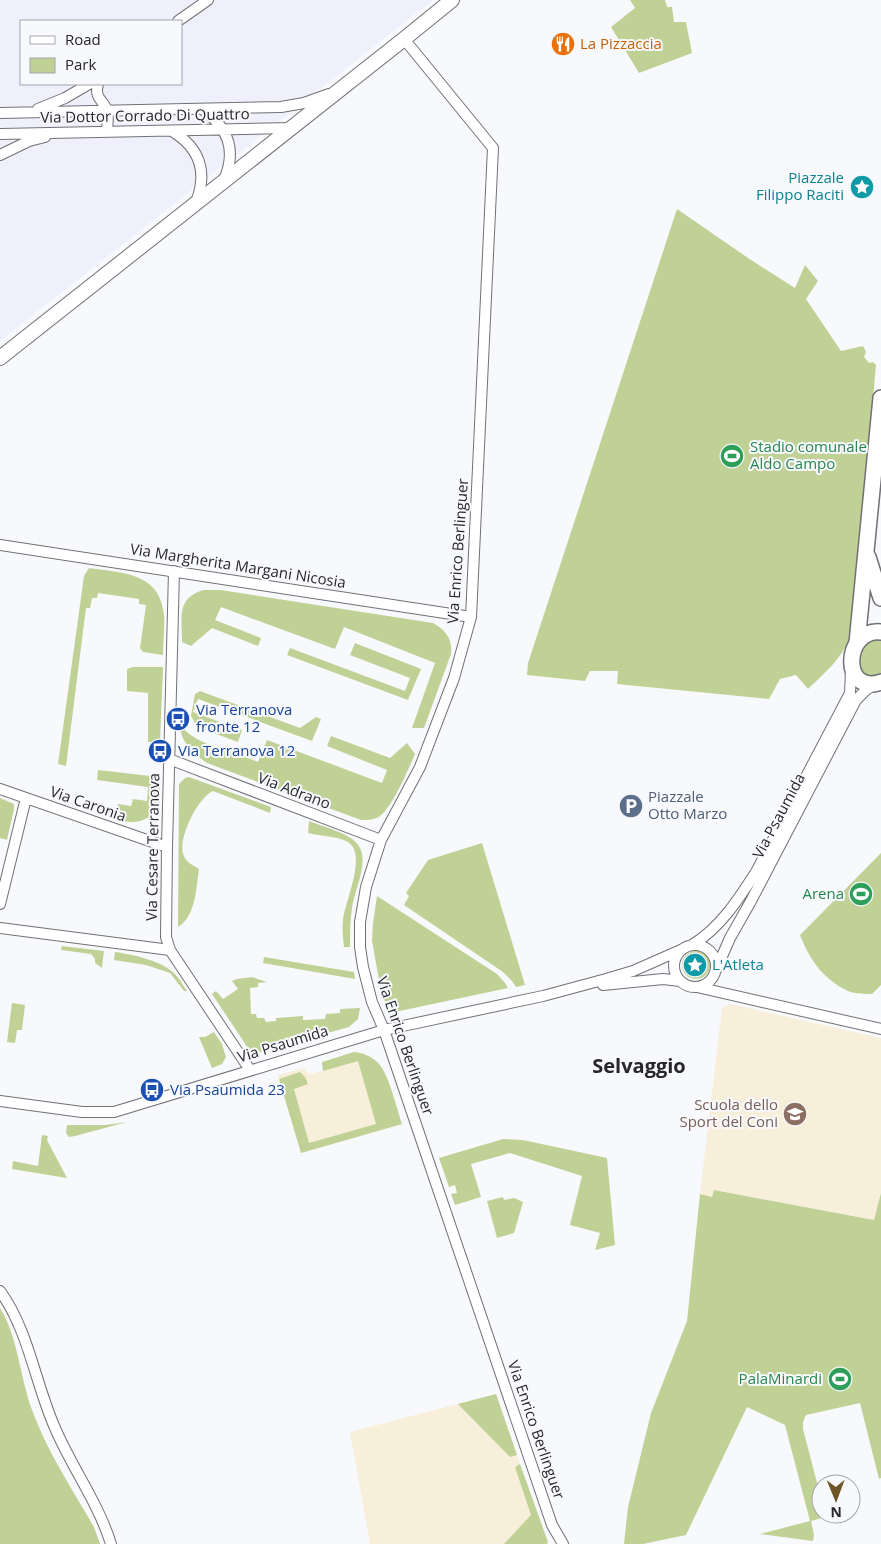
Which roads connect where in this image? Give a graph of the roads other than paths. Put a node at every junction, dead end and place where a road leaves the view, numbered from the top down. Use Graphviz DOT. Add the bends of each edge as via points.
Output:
graph roads {
  1 [pos="196,0"];
  2 [pos="208,0"];
  3 [pos="452,0"];
  4 [pos="192,11"];
  5 [pos="179,20"];
  6 [pos="404,40"];
  7 [pos="86,85"];
  8 [pos="98,85"];
  9 [pos="337,91"];
  10 [pos="202,108"];
  11 [pos="107,111"];
  12 [pos="0,112"];
  13 [pos="32,112"];
  14 [pos="291,128"];
  15 [pos="223,129"];
  16 [pos="172,130"];
  17 [pos="60,132"];
  18 [pos="108,132"];
  19 [pos="0,134"];
  20 [pos="0,156"];
  21 [pos="224,181"];
  22 [pos="195,203"];
  23 [pos="0,358"];
  24 [pos="881,398"];
  25 [pos="0,545"];
  26 [pos="866,551"];
  27 [pos="174,571"];
  28 [pos="881,598"];
  29 [pos="472,617"];
  30 [pos="881,632"];
  31 [pos="857,643"];
  32 [pos="852,666"];
  33 [pos="875,685"];
  34 [pos="169,759"];
  35 [pos="0,789"];
  36 [pos="26,798"];
  37 [pos="381,840"];
  38 [pos="167,847"];
  39 [pos="0,904"];
  40 [pos="0,928"];
  41 [pos="688,947"];
  42 [pos="170,950"];
  43 [pos="716,970"];
  44 [pos="680,981"];
  45 [pos="698,987"];
  46 [pos="575,988"];
  47 [pos="881,1029"];
  48 [pos="384,1030"];
  49 [pos="250,1070"];
  50 [pos="0,1102"];
  51 [pos="0,1291"];
  52 [pos="552,1525"];
  53 [pos="111,1544"];
  54 [pos="554,1544"];
  55 [pos="563,1544"];
  1 -- 4 [label="street"];
  2 -- 4 [label="street"];
  3 -- 6 [label="street"];
  4 -- 5 [label="street"];
  6 -- 9 [label="street"];
  6 -- 29 [label="street, Via Enrico Berlinguer" via="493,148"];
  7 -- 13 [label="street"];
  8 -- 11 [label="street" via="99,99"];
  9 -- 10 [label="street, Via Dottor Corrado Di Quattro" via="304,103 281,106"];
  9 -- 14 [label="street"];
  10 -- 11 [label="street, Via Dottor Corrado Di Quattro"];
  10 -- 15 [label="street"];
  11 -- 13 [label="street, Via Dottor Corrado Di Quattro"];
  11 -- 18 [label="street"];
  12 -- 13 [label="street, Via Dottor Corrado Di Quattro"];
  14 -- 15 [label="street, Via Dottor Corrado Di Quattro"];
  14 -- 21 [label="street"];
  15 -- 16 [label="street, Via Dottor Corrado Di Quattro"];
  15 -- 21 [label="street" via="228,139 230,161"];
  16 -- 18 [label="street, Via Dottor Corrado Di Quattro"];
  16 -- 22 [label="street" via="191,146 201,168 201,186"];
  17 -- 18 [label="street, Via Dottor Corrado Di Quattro"];
  17 -- 19 [label="street, Via Dottor Corrado Di Quattro"];
  17 -- 20 [label="street" via="29,141"];
  21 -- 22 [label="street"];
  22 -- 23 [label="street"];
  24 -- 26 [label="main road"];
  25 -- 27 [label="street, Via Margherita Margani Nicosia"];
  26 -- 28 [label="main road"];
  26 -- 31 [label="main road"];
  27 -- 29 [label="street, Via Margherita Margani Nicosia"];
  27 -- 34 [label="street, Via Cesare Terranova"];
  29 -- 37 [label="street, Via Enrico Berlinguer" via="454,678 420,767"];
  30 -- 31 [label="main road" via="867,633"];
  31 -- 32 [label="main road"];
  32 -- 33 [label="main road" via="854,673"];
  32 -- 41 [label="street, Via Psaumida" via="850,693 756,872 726,916 708,935"];
  33 -- 43 [label="street, Via Psaumida" via="856,700"];
  34 -- 37 [label="street, Via Adrano"];
  34 -- 38 [label="street, Via Cesare Terranova"];
  35 -- 36 [label="street, Via Caronia"];
  36 -- 38 [label="street, Via Caronia"];
  36 -- 39 [label="street"];
  37 -- 48 [label="street, Via Enrico Berlinguer" via="366,887 360,947 372,1002"];
  38 -- 42 [label="street, Via Cesare Terranova" via="166,937"];
  40 -- 42 [label="street"];
  41 -- 43 [label="street" via="698,945 708,949 715,959"];
  41 -- 44 [label="street" via="679,952 674,964"];
  41 -- 46 [label="street, Via Psaumida" via="633,971"];
  42 -- 49 [label="street, Via Cesare Terranova"];
  43 -- 45 [label="street" via="710,982"];
  44 -- 45 [label="street"];
  44 -- 46 [label="street" via="663,979"];
  45 -- 47 [label="street"];
  46 -- 48 [label="street, Via Psaumida"];
  48 -- 49 [label="street, Via Psaumida"];
  48 -- 52 [label="street, Via Enrico Berlinguer"];
  49 -- 50 [label="street, Via Psaumida" via="114,1112 82,1112"];
  51 -- 53 [label="street" via="20,1324 43,1400 104,1522"];
  52 -- 54 [label="street"];
  52 -- 55 [label="street"];
}
